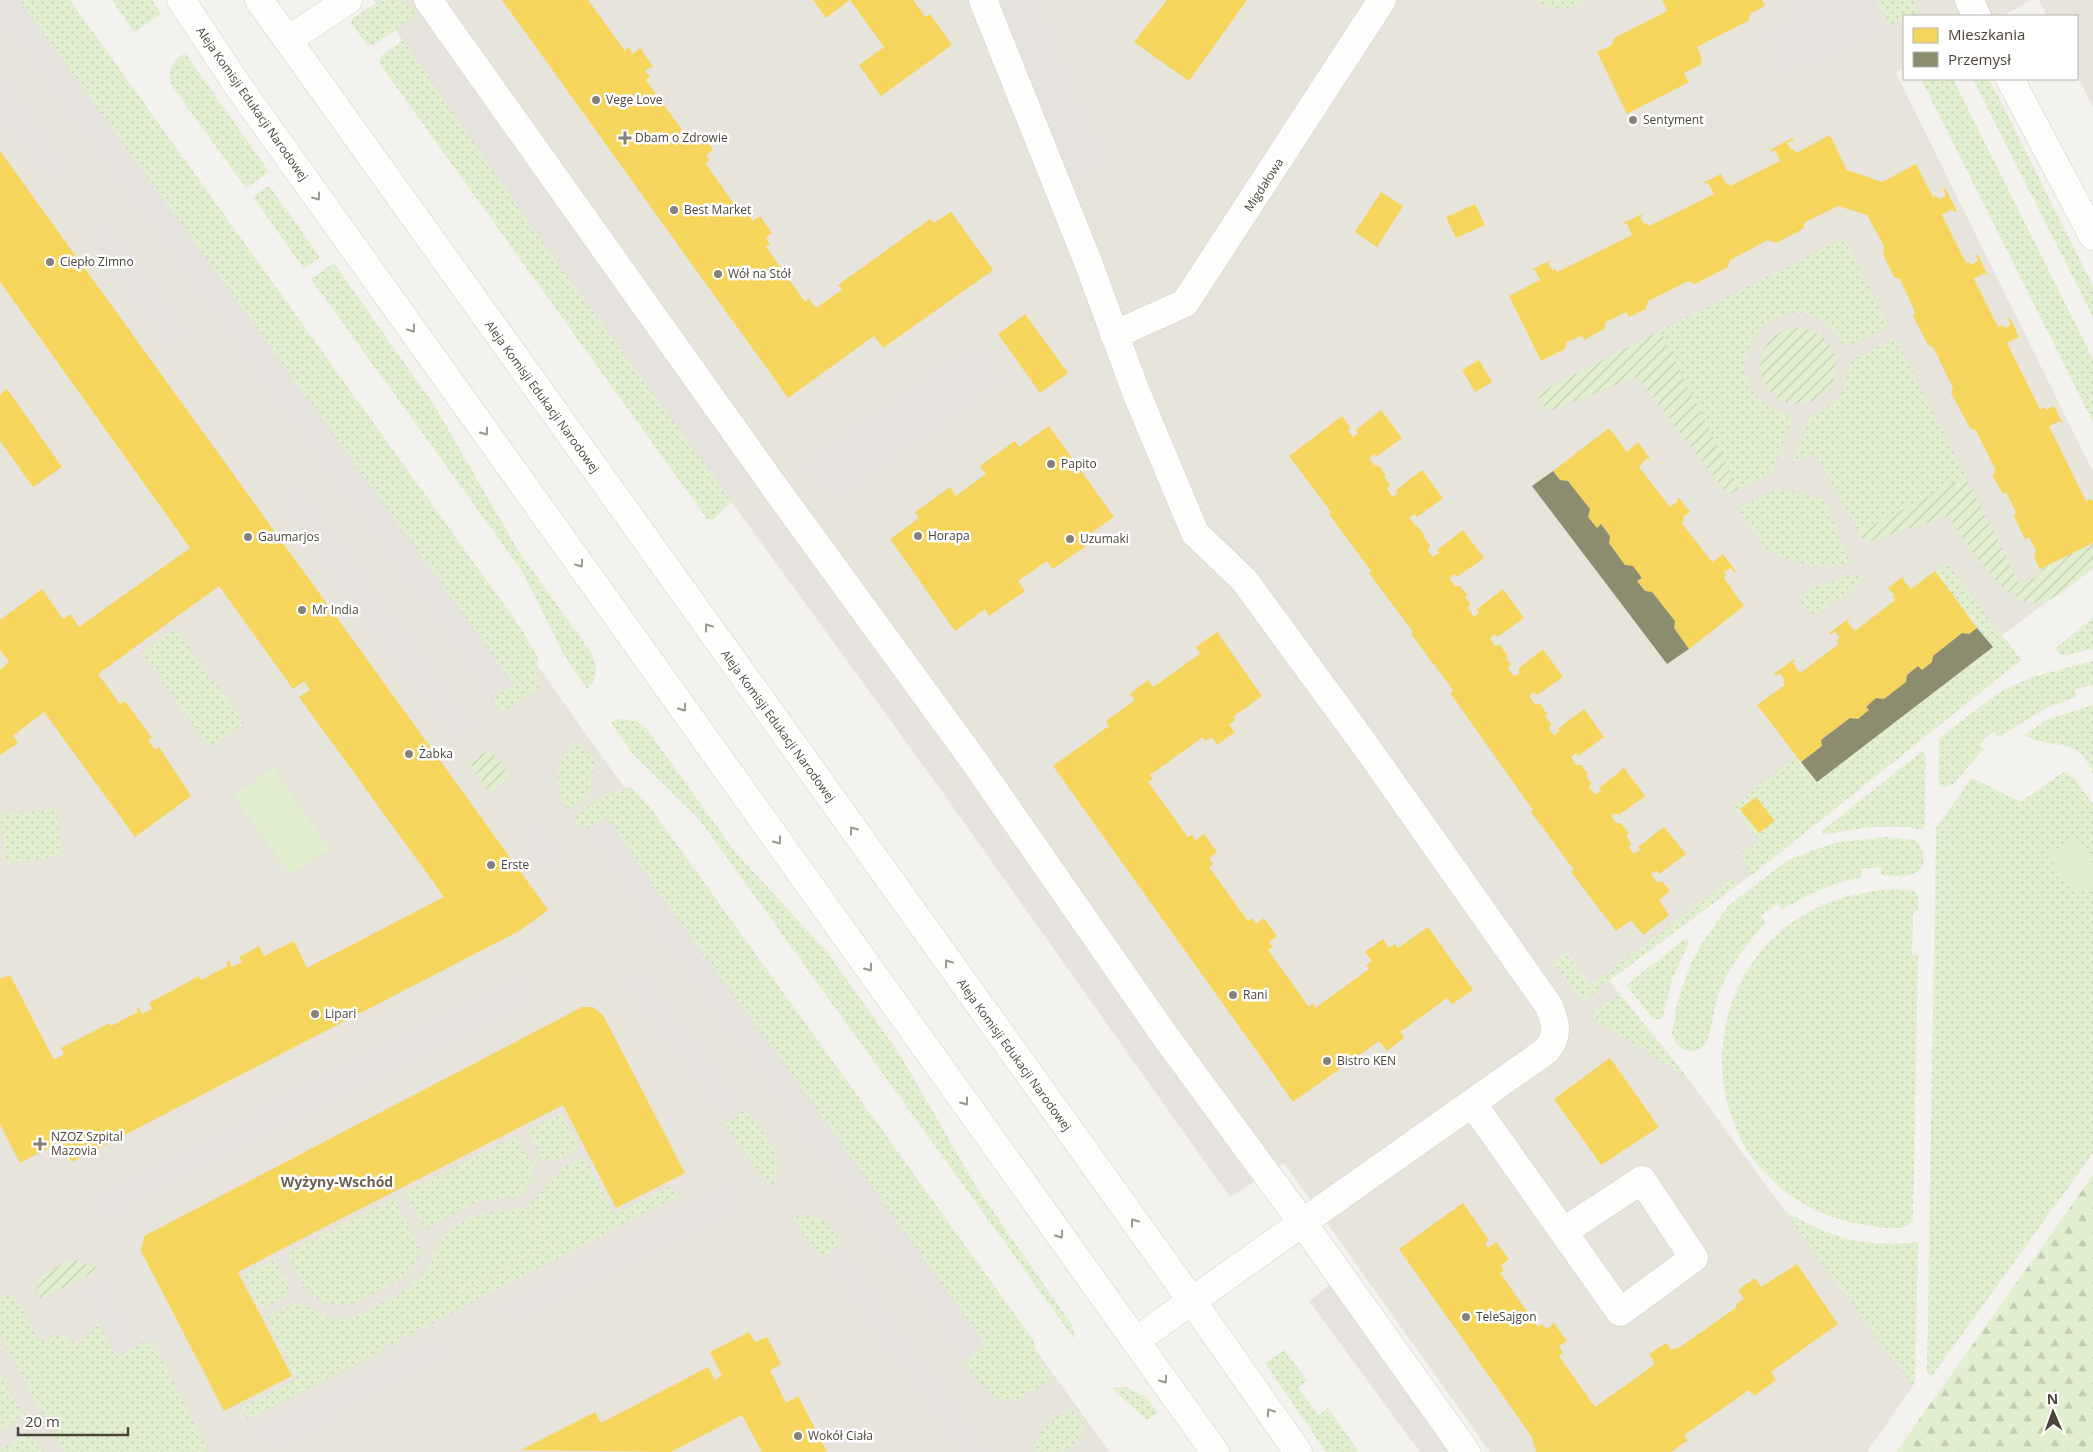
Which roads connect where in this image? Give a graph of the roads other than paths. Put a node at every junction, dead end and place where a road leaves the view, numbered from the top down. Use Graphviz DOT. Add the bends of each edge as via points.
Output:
graph roads {
  1 [pos="181,0"];
  2 [pos="259,0"];
  3 [pos="348,0"];
  4 [pos="428,0"];
  5 [pos="982,0"];
  6 [pos="1382,0"];
  7 [pos="1969,0"];
  8 [pos="1976,15"];
  9 [pos="288,40"];
  10 [pos="2011,80"];
  11 [pos="2093,236"];
  12 [pos="1114,335"];
  13 [pos="1473,1104"];
  14 [pos="1302,1222"];
  15 [pos="1564,1231"];
  16 [pos="1192,1301"];
  17 [pos="1136,1341"];
  18 [pos="1216,1452"];
  19 [pos="1298,1452"];
  20 [pos="1466,1452"];
  1 -- 17 [label="street, Aleja Komisji Edukacji Narodowej, one-way" via="238,86"];
  2 -- 9 [label="street, Aleja Komisji Edukacji Narodowej"];
  3 -- 9 [label="street"];
  4 -- 14 [label="street" via="767,477 974,761 1164,1036"];
  5 -- 12 [label="street" via="1088,262"];
  6 -- 12 [label="street, Migdałowa" via="1185,303"];
  7 -- 8 [label="street"];
  16 -- 9 [label="street, Aleja Komisji Edukacji Narodowej, one-way"];
  10 -- 11 [label="street"];
  12 -- 13 [label="street" via="1195,533 1244,580 1549,1006 1557,1028 1554,1041 1547,1050"];
  13 -- 14 [label="street"];
  13 -- 15 [label="street"];
  14 -- 16 [label="street"];
  14 -- 20 [label="street"];
  15 -- 15 [label="street" via="1620,1312 1694,1258 1642,1180"];
  16 -- 17 [label="street"];
  19 -- 16 [label="street, Aleja Komisji Edukacji Narodowej, one-way"];
  17 -- 18 [label="street, Aleja Komisji Edukacji Narodowej, one-way"];
}
